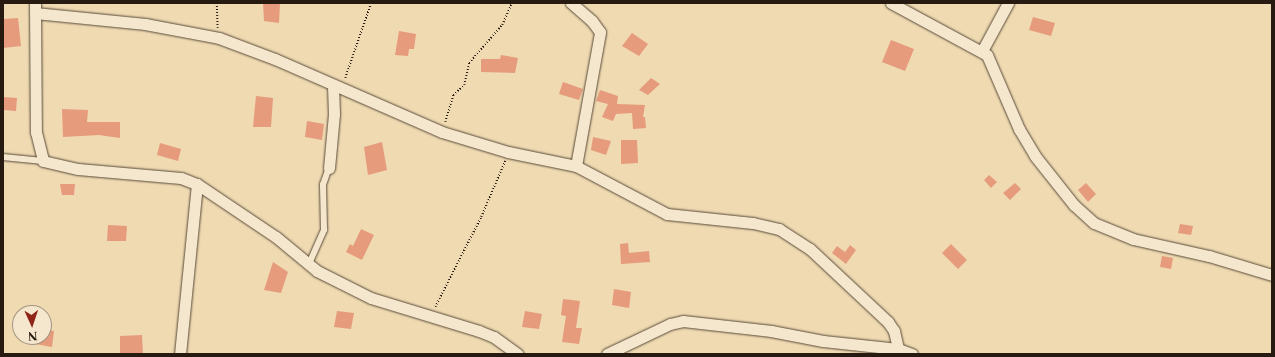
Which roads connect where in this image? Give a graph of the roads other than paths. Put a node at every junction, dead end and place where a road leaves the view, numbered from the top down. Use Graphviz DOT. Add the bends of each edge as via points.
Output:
graph roads {
  1 [pos="571,3"];
  2 [pos="891,3"];
  3 [pos="1008,3"];
  4 [pos="35,8"];
  5 [pos="982,51"];
  6 [pos="337,87"];
  7 [pos="3,157"];
  8 [pos="43,161"];
  9 [pos="576,166"];
  10 [pos="329,168"];
  11 [pos="198,184"];
  12 [pos="309,264"];
  13 [pos="1272,275"];
  14 [pos="907,352"];
  15 [pos="515,353"];
  16 [pos="180,354"];
  17 [pos="607,354"];
  1 -- 9 [label="street" via="592,21 600,32"];
  2 -- 5 [label="street"];
  3 -- 5 [label="street"];
  4 -- 6 [label="street" via="219,38"];
  4 -- 8 [label="street" via="36,132"];
  5 -- 13 [label="street" via="992,62 1016,123 1035,156 1074,205 1094,223 1133,239 1209,256"];
  6 -- 9 [label="street" via="442,132 508,152"];
  6 -- 10 [label="street"];
  7 -- 8 [label="lane"];
  8 -- 11 [label="street" via="78,168 181,178"];
  9 -- 14 [label="street" via="667,214 753,223 779,229 810,249 888,322"];
  10 -- 12 [label="lane" via="323,184 324,230"];
  11 -- 12 [label="street" via="276,237"];
  11 -- 16 [label="street"];
  12 -- 15 [label="street" via="371,298 494,337"];
  14 -- 17 [label="street" via="771,331 684,321 670,324"];
}
